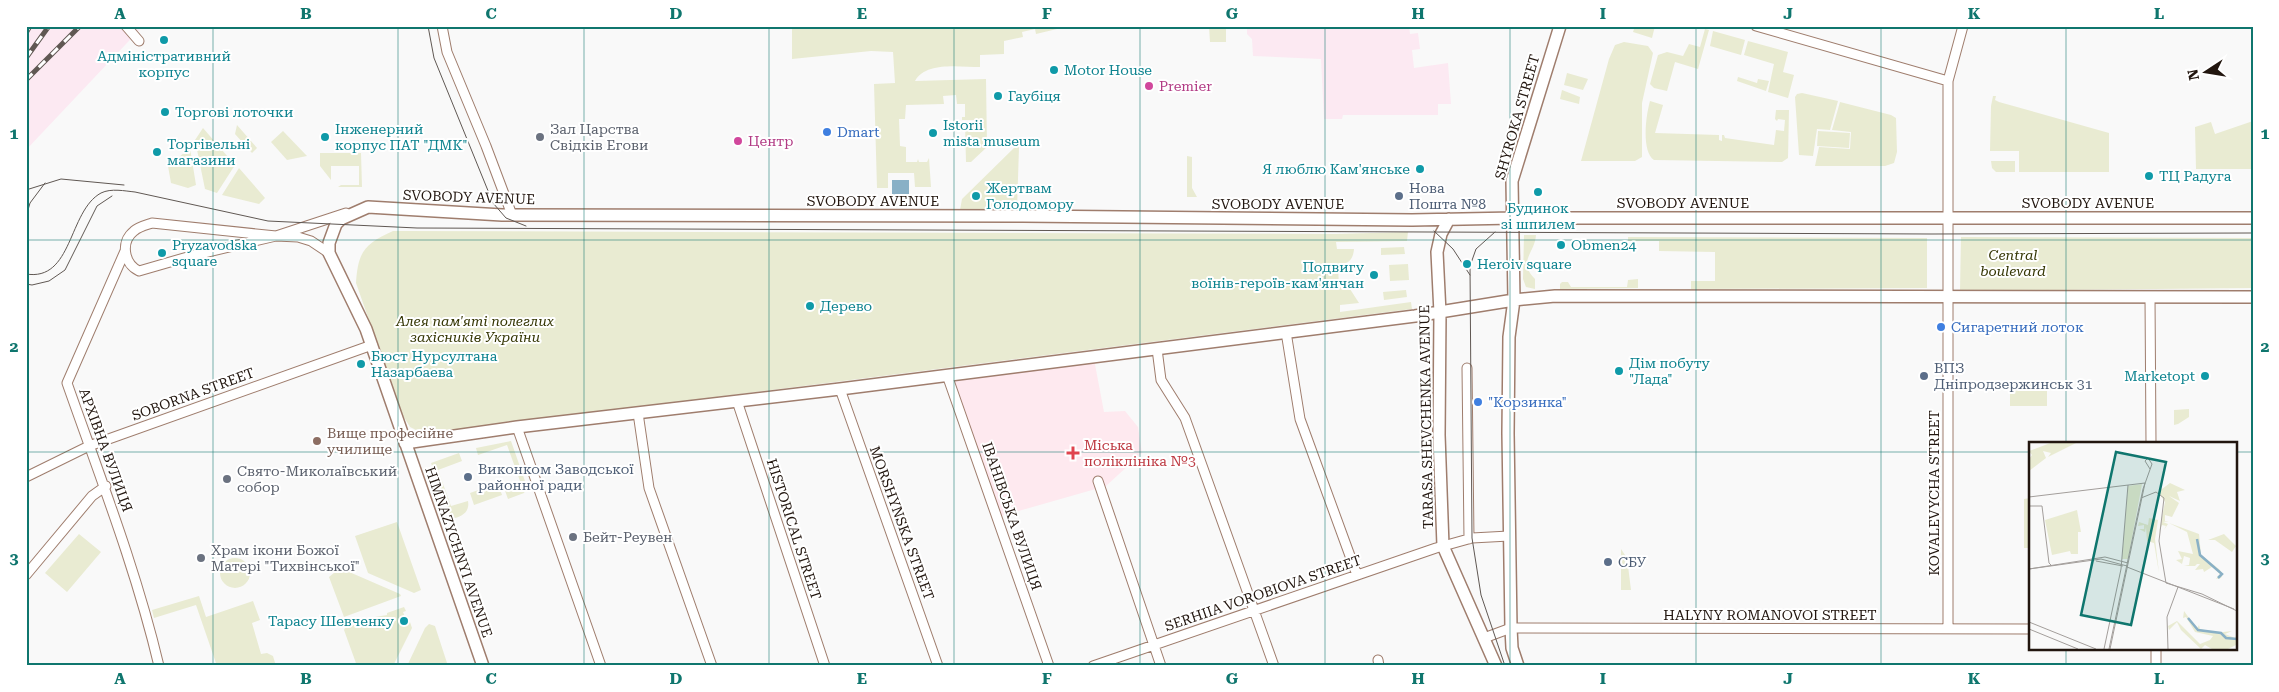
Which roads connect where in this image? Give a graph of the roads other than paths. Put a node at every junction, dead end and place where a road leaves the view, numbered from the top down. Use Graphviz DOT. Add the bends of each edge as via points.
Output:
graph roads {
  1 [pos="126,26"];
  2 [pos="442,26"];
  3 [pos="1560,26"];
  4 [pos="1756,26"];
  5 [pos="1963,26"];
  6 [pos="139,41"];
  7 [pos="1948,81"];
  8 [pos="368,207"];
  9 [pos="512,215"];
  10 [pos="1948,217"];
  11 [pos="1514,218"];
  12 [pos="2253,218"];
  13 [pos="1450,219"];
  14 [pos="307,227"];
  15 [pos="276,236"];
  16 [pos="125,250"];
  17 [pos="329,253"];
  18 [pos="1947,297"];
  19 [pos="2150,297"];
  20 [pos="2253,297"];
  21 [pos="1514,300"];
  22 [pos="1440,312"];
  23 [pos="1286,332"];
  24 [pos="372,345"];
  25 [pos="1157,349"];
  26 [pos="1467,368"];
  27 [pos="947,375"];
  28 [pos="840,389"];
  29 [pos="737,401"];
  30 [pos="638,413"];
  31 [pos="517,427"];
  32 [pos="2151,442"];
  33 [pos="404,443"];
  34 [pos="89,446"];
  35 [pos="26,476"];
  36 [pos="1098,481"];
  37 [pos="106,486"];
  38 [pos="1509,536"];
  39 [pos="1469,539"];
  40 [pos="1443,546"];
  41 [pos="26,575"];
  42 [pos="1357,575"];
  43 [pos="1255,609"];
  44 [pos="1510,628"];
  45 [pos="1948,629"];
  46 [pos="2029,629"];
  47 [pos="1484,638"];
  48 [pos="1154,645"];
  49 [pos="2156,650"];
  50 [pos="159,666"];
  51 [pos="483,666"];
  52 [pos="601,666"];
  53 [pos="712,666"];
  54 [pos="825,666"];
  55 [pos="938,666"];
  56 [pos="1049,666"];
  57 [pos="1093,666"];
  58 [pos="1161,666"];
  59 [pos="1274,666"];
  60 [pos="1496,666"];
  61 [pos="1518,666"];
  62 [pos="2156,666"];
  1 -- 6 [label="street"];
  2 -- 9 [label="street" via="447,52"];
  3 -- 11 [label="main road, SHYROKA STREET" via="1512,181"];
  4 -- 7 [label="street"];
  5 -- 7 [label="street, KOVALEVYCHA STREET"];
  7 -- 10 [label="street, KOVALEVYCHA STREET"];
  8 -- 9 [label="main road, SVOBODY AVENUE"];
  8 -- 14 [label="street, SVOBODY AVENUE"];
  8 -- 17 [label="main road" via="336,224 328,243"];
  9 -- 13 [label="main road, SVOBODY AVENUE"];
  10 -- 11 [label="main road, SVOBODY AVENUE"];
  10 -- 12 [label="main road, SVOBODY AVENUE"];
  10 -- 18 [label="street, KOVALEVYCHA STREET"];
  11 -- 13 [label="main road, SVOBODY AVENUE"];
  11 -- 21 [label="main road"];
  13 -- 22 [label="main road, TARASA SHEVCHENKA AVENUE" via="1441,234 1437,252"];
  14 -- 15 [label="street, SVOBODY AVENUE"];
  14 -- 17 [label="street"];
  15 -- 16 [label="street, АРХІВНА ВУЛИЦЯ" via="152,223 128,236"];
  15 -- 16 [label="street" via="139,271 131,267"];
  15 -- 17 [label="street, АРХІВНА ВУЛИЦЯ" via="311,241"];
  16 -- 34 [label="street, АРХІВНА ВУЛИЦЯ" via="67,382"];
  17 -- 24 [label="main road, HIMNAZYCHNYI AVENUE"];
  18 -- 19 [label="main road"];
  18 -- 21 [label="main road" via="1555,296"];
  18 -- 45 [label="street, KOVALEVYCHA STREET"];
  19 -- 20 [label="main road"];
  19 -- 32 [label="street"];
  21 -- 22 [label="main road"];
  21 -- 38 [label="main road" via="1509,337"];
  22 -- 23 [label="main road"];
  22 -- 40 [label="main road, TARASA SHEVCHENKA AVENUE" via="1439,435"];
  23 -- 25 [label="main road"];
  23 -- 42 [label="street" via="1300,419"];
  24 -- 33 [label="main road, HIMNAZYCHNYI AVENUE"];
  24 -- 34 [label="street, SOBORNA STREET"];
  25 -- 27 [label="main road"];
  25 -- 43 [label="street" via="1161,380 1185,418"];
  26 -- 39 [label="street"];
  27 -- 28 [label="main road"];
  27 -- 56 [label="street, ІВАНІВСЬКА ВУЛИЦЯ"];
  28 -- 29 [label="main road"];
  28 -- 55 [label="street, MORSHYNSKA STREET"];
  29 -- 30 [label="main road"];
  29 -- 54 [label="street, HISTORICAL STREET"];
  30 -- 31 [label="main road"];
  30 -- 53 [label="street" via="649,488"];
  31 -- 33 [label="main road"];
  31 -- 52 [label="street"];
  33 -- 51 [label="main road, HIMNAZYCHNYI AVENUE"];
  34 -- 35 [label="street, SOBORNA STREET"];
  34 -- 37 [label="street, АРХІВНА ВУЛИЦЯ"];
  36 -- 48 [label="street"];
  37 -- 41 [label="street" via="92,496"];
  37 -- 50 [label="street, АРХІВНА ВУЛИЦЯ" via="144,605"];
  38 -- 39 [label="street, SERHIIA VOROBIOVA STREET"];
  38 -- 44 [label="main road"];
  39 -- 40 [label="street, SERHIIA VOROBIOVA STREET"];
  40 -- 42 [label="street, SERHIIA VOROBIOVA STREET"];
  40 -- 47 [label="main road, TARASA SHEVCHENKA AVENUE"];
  42 -- 43 [label="street, SERHIIA VOROBIOVA STREET"];
  43 -- 48 [label="street, SERHIIA VOROBIOVA STREET"];
  43 -- 59 [label="street"];
  44 -- 45 [label="street, HALYNY ROMANOVOI STREET"];
  44 -- 47 [label="street"];
  44 -- 61 [label="main road"];
  45 -- 46 [label="street, HALYNY ROMANOVOI STREET"];
  47 -- 60 [label="main road, TARASA SHEVCHENKA AVENUE"];
  48 -- 57 [label="street, SERHIIA VOROBIOVA STREET"];
  48 -- 58 [label="street"];
  49 -- 62 [label="street"];
}
